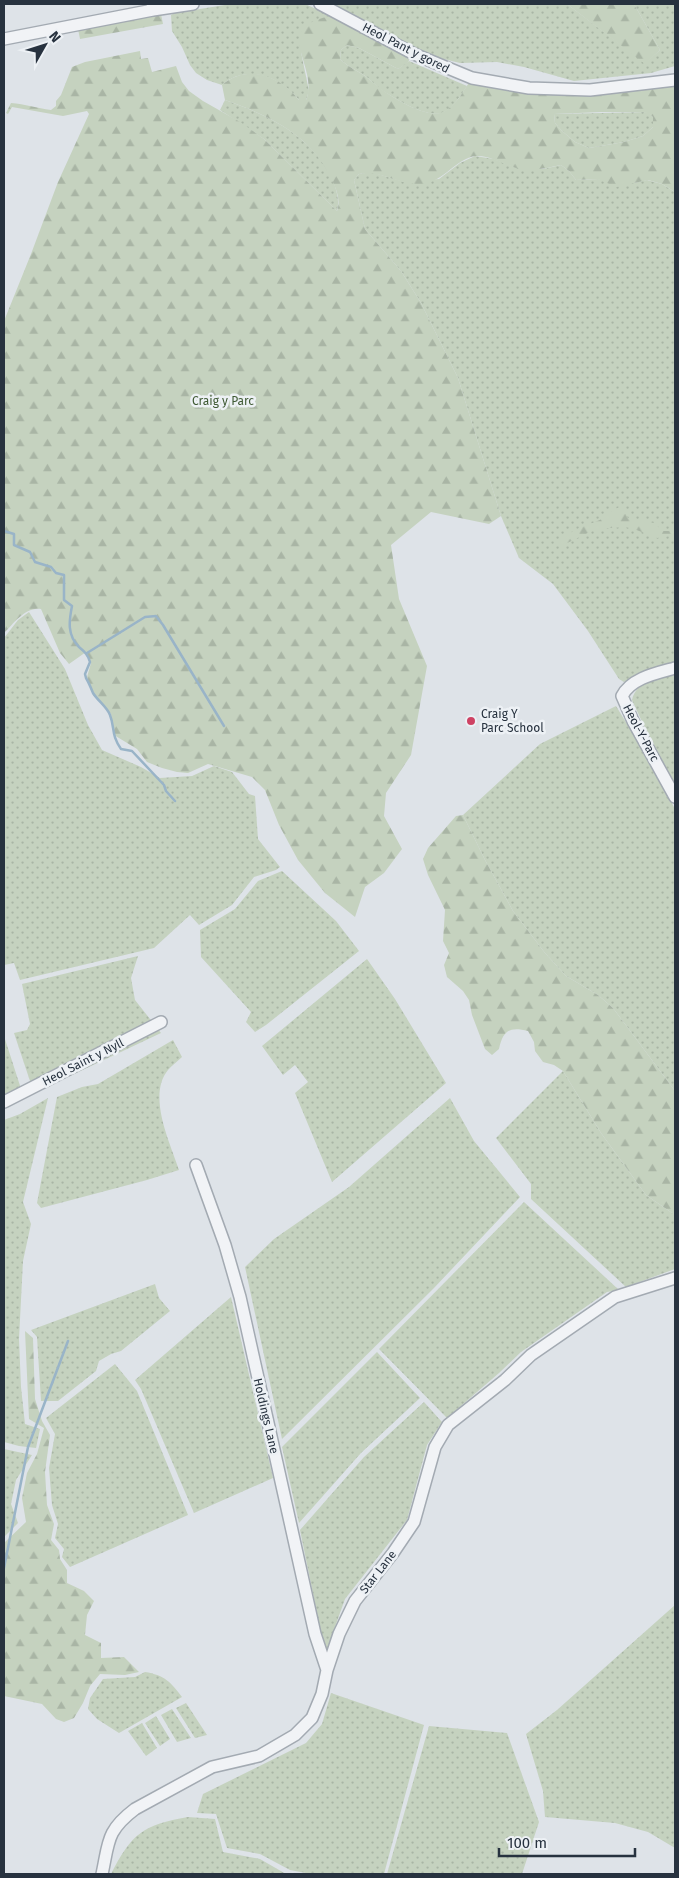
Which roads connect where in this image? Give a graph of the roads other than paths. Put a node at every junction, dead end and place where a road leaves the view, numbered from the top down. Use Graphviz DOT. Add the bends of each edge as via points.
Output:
graph roads {
  1 [pos="194,4"];
  2 [pos="320,4"];
  3 [pos="153,7"];
  4 [pos="4,39"];
  5 [pos="675,80"];
  6 [pos="675,668"];
  7 [pos="675,797"];
  8 [pos="161,1022"];
  9 [pos="4,1102"];
  10 [pos="196,1165"];
  11 [pos="675,1278"];
  12 [pos="327,1670"];
  13 [pos="102,1874"];
  1 -- 3 [label="street"];
  2 -- 5 [label="street, Heol Pant y gored" via="414,54 472,78 529,88 590,90"];
  3 -- 4 [label="street"];
  6 -- 7 [label="street, Heol-Y-Parc" via="639,680 622,696"];
  8 -- 9 [label="street, Heol Saint y Nyll"];
  10 -- 12 [label="street, Holdings Lane" via="226,1245 240,1297 315,1634"];
  11 -- 12 [label="street, Star Lane" via="615,1297 531,1355 448,1426 435,1446 414,1522 355,1601"];
  12 -- 13 [label="street, Star Lane" via="312,1718 295,1735 259,1756 212,1767 129,1814 110,1834"];
}
